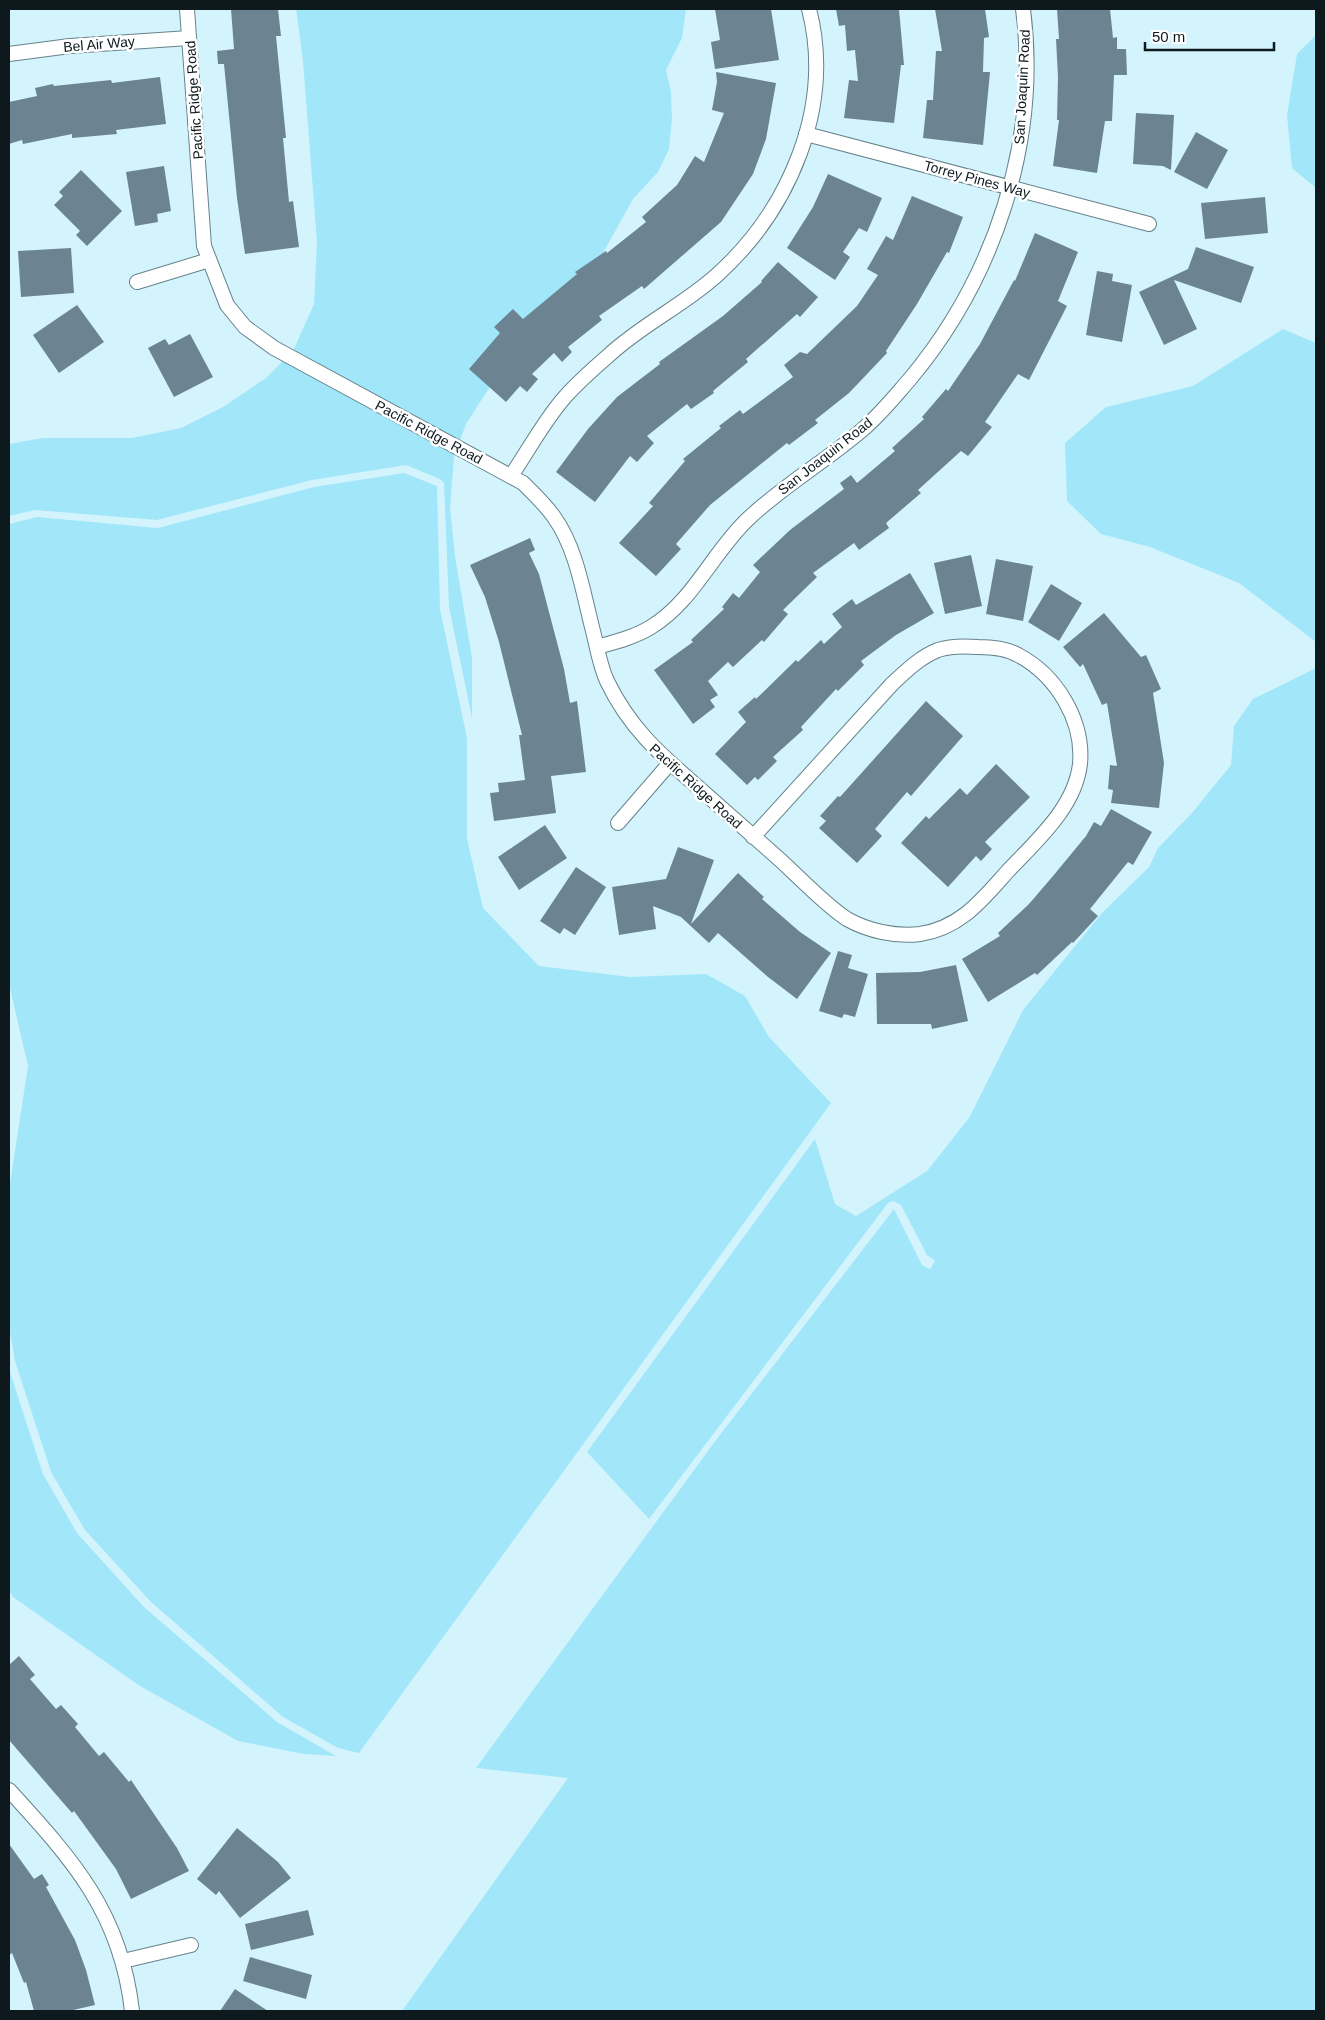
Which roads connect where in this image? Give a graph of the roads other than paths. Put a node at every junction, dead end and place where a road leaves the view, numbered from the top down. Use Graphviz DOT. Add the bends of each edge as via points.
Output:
graph roads {
  1 [pos="188,9"];
  2 [pos="809,9"];
  3 [pos="1023,9"];
  4 [pos="189,38"];
  5 [pos="9,54"];
  6 [pos="806,134"];
  7 [pos="1010,187"];
  8 [pos="1149,224"];
  9 [pos="209,260"];
  10 [pos="137,282"];
  11 [pos="511,476"];
  12 [pos="597,647"];
  13 [pos="670,763"];
  14 [pos="618,823"];
  15 [pos="754,837"];
  16 [pos="9,1790"];
  17 [pos="191,1944"];
  18 [pos="122,1961"];
  19 [pos="132,2011"];
  1 -- 4 [label="street, Pacific Ridge Road"];
  2 -- 6 [label="street" via="817,50 815,93"];
  3 -- 7 [label="street, San Joaquin Road" via="1026,33 1020,142"];
  4 -- 5 [label="street, Bel Air Way" via="70,46"];
  4 -- 9 [label="street, Pacific Ridge Road" via="204,246"];
  6 -- 7 [label="street, Torrey Pines Way"];
  6 -- 11 [label="street" via="797,163 778,202 759,230 717,275 610,354 564,398"];
  7 -- 8 [label="street, Torrey Pines Way"];
  7 -- 12 [label="street, San Joaquin Road" via="1004,211 979,272 962,304 933,351 894,397 863,430 748,519 677,606 652,627"];
  9 -- 10 [label="street"];
  9 -- 11 [label="street, Pacific Ridge Road" via="227,305 244,327 274,348"];
  11 -- 12 [label="street, Pacific Ridge Road" via="536,496 566,538"];
  12 -- 13 [label="street, Pacific Ridge Road" via="605,678 619,703 649,745"];
  13 -- 14 [label="street"];
  13 -- 15 [label="street, Pacific Ridge Road"];
  15 -- 15 [label="street, Pacific Ridge Road" via="892,684 918,661 940,649 966,646 995,648 1016,654 1038,668 1058,689 1071,711 1080,764 1058,816 972,911 943,928 918,934 892,934 845,918"];
  16 -- 18 [label="street" via="58,1843 90,1886 115,1937"];
  17 -- 18 [label="street"];
  18 -- 19 [label="street"];
}
